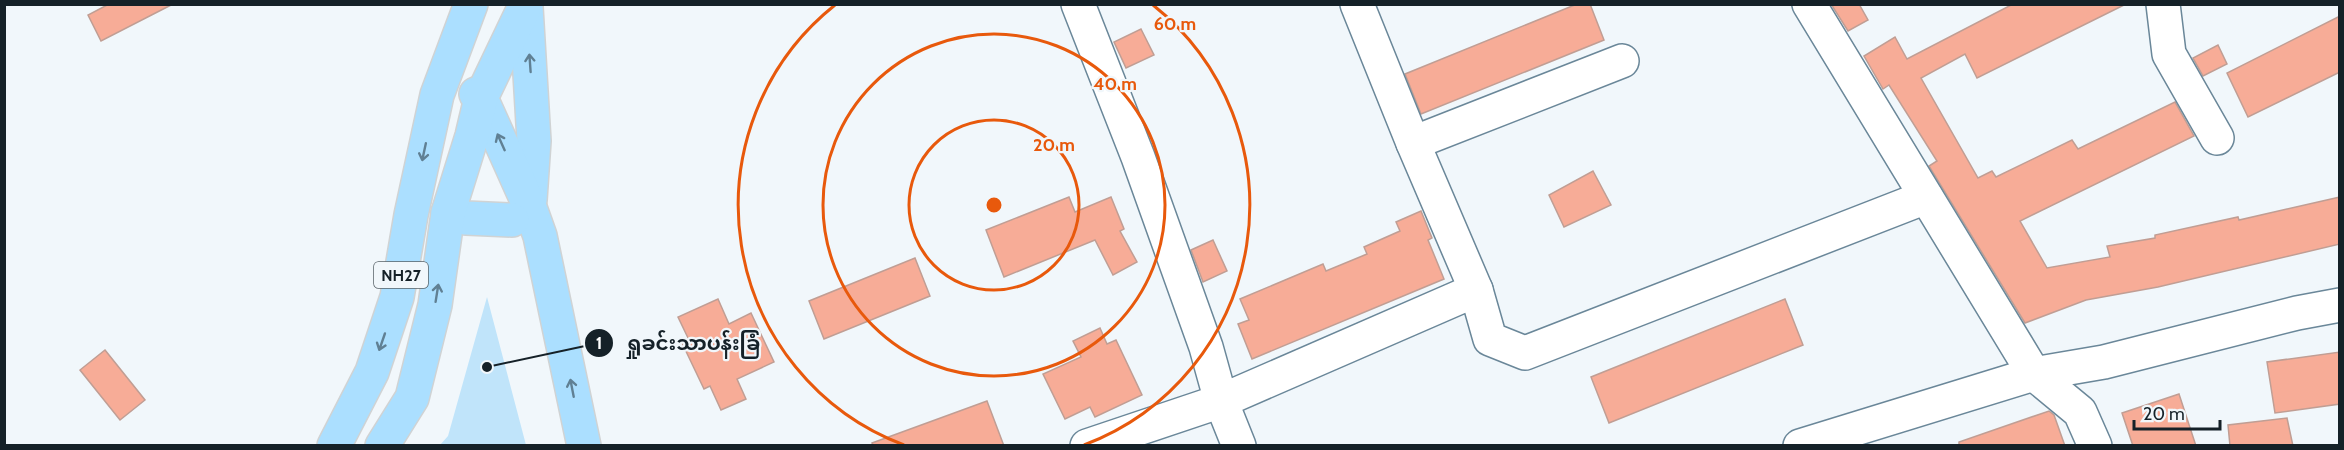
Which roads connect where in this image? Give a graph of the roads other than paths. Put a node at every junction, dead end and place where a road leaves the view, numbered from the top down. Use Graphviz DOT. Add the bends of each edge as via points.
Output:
graph roads {
  1 [pos="471,4"];
  2 [pos="1078,4"];
  3 [pos="1357,4"];
  4 [pos="1809,4"];
  5 [pos="2163,4"];
  6 [pos="526,5"];
  7 [pos="1622,62"];
  8 [pos="448,65"];
  9 [pos="437,95"];
  10 [pos="481,98"];
  11 [pos="472,136"];
  12 [pos="2217,138"];
  13 [pos="1413,143"];
  14 [pos="1926,197"];
  15 [pos="448,213"];
  16 [pos="520,213"];
  17 [pos="1476,290"];
  18 [pos="2340,305"];
  19 [pos="2034,374"];
  20 [pos="1221,400"];
  21 [pos="334,446"];
  22 [pos="382,446"];
  23 [pos="584,446"];
  24 [pos="1088,446"];
  25 [pos="1239,446"];
  26 [pos="1800,446"];
  27 [pos="2095,446"];
  1 -- 8 [label="highway, NH27"];
  2 -- 20 [label="street" via="1138,157"];
  3 -- 13 [label="street"];
  4 -- 14 [label="street"];
  5 -- 12 [label="street" via="2169,54"];
  6 -- 10 [label="highway, NH27"];
  16 -- 6 [label="highway, one-way" via="534,141"];
  7 -- 13 [label="street"];
  8 -- 9 [label="highway, NH27"];
  8 -- 10 [label="highway"];
  9 -- 11 [label="highway"];
  9 -- 21 [label="highway, NH27, one-way" via="398,297 372,372"];
  10 -- 11 [label="highway, NH27"];
  16 -- 10 [label="highway, one-way"];
  11 -- 15 [label="highway, NH27"];
  11 -- 16 [label="highway"];
  13 -- 17 [label="street"];
  14 -- 17 [label="street" via="1525,353 1490,339"];
  14 -- 19 [label="street"];
  15 -- 16 [label="highway" via="466,218"];
  22 -- 15 [label="highway, NH27, one-way" via="412,398 435,304"];
  23 -- 16 [label="highway, one-way" via="549,276 529,251"];
  17 -- 20 [label="street"];
  18 -- 19 [label="street" via="2104,362"];
  19 -- 26 [label="street"];
  19 -- 27 [label="street" via="2080,412"];
  20 -- 24 [label="street"];
  20 -- 25 [label="street"];
}
